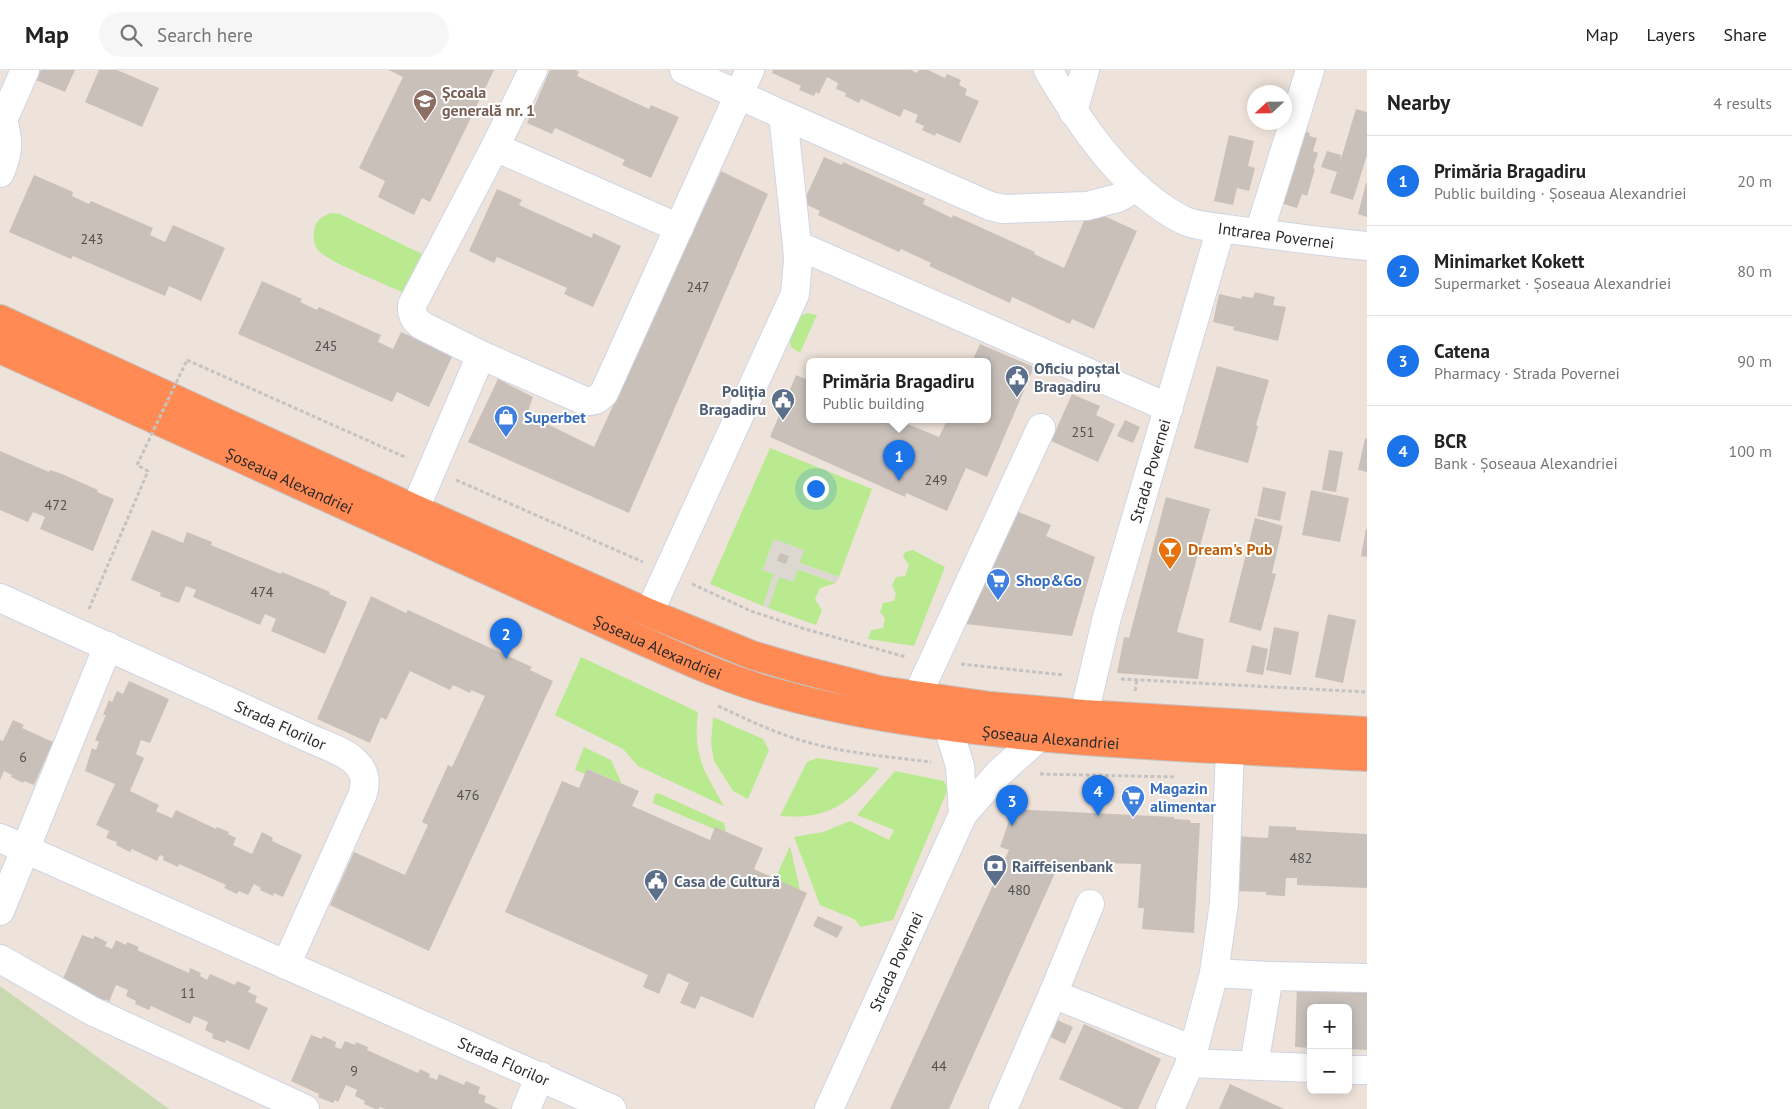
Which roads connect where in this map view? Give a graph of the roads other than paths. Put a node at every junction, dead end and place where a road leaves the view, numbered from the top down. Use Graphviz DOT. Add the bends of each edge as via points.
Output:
graph roads {
  1 [pos="25,70"];
  2 [pos="533,70"];
  3 [pos="684,70"];
  4 [pos="750,70"];
  5 [pos="1048,70"];
  6 [pos="1085,70"];
  7 [pos="1310,70"];
  8 [pos="739,96"];
  9 [pos="1073,112"];
  10 [pos="783,115"];
  11 [pos="1,119"];
  12 [pos="495,147"];
  13 [pos="0,172"];
  14 [pos="1137,187"];
  15 [pos="678,228"];
  16 [pos="1240,230"];
  17 [pos="797,244"];
  18 [pos="1367,246"];
  19 [pos="0,319"];
  20 [pos="0,349"];
  21 [pos="481,355"];
  22 [pos="1169,408"];
  23 [pos="1041,428"];
  24 [pos="416,509"];
  25 [pos="0,598"];
  26 [pos="649,613"];
  27 [pos="108,646"];
  28 [pos="917,696"];
  29 [pos="1084,714"];
  30 [pos="948,727"];
  31 [pos="1367,731"];
  32 [pos="1039,736"];
  33 [pos="1230,750"];
  34 [pos="1367,758"];
  35 [pos="963,814"];
  36 [pos="0,838"];
  37 [pos="26,850"];
  38 [pos="1090,904"];
  39 [pos="0,911"];
  40 [pos="0,959"];
  41 [pos="286,965"];
  42 [pos="1214,973"];
  43 [pos="1269,976"];
  44 [pos="1367,978"];
  45 [pos="1053,994"];
  46 [pos="1192,1056"];
  47 [pos="1254,1065"];
  48 [pos="1307,1068"];
  49 [pos="1352,1070"];
  50 [pos="1367,1070"];
  51 [pos="540,1076"];
  52 [pos="305,1109"];
  53 [pos="526,1109"];
  54 [pos="612,1109"];
  55 [pos="829,1109"];
  56 [pos="1003,1109"];
  57 [pos="1170,1109"];
  1 -- 11 [label="street"];
  2 -- 12 [label="street"];
  3 -- 8 [label="street"];
  4 -- 8 [label="street"];
  5 -- 9 [label="street"];
  6 -- 9 [label="street"];
  7 -- 16 [label="street, Strada Povernei"];
  8 -- 10 [label="street"];
  8 -- 15 [label="street"];
  9 -- 14 [label="street"];
  10 -- 14 [label="street" via="1003,209 1087,206 1118,198"];
  10 -- 17 [label="street, Șoseaua Alexandriei"];
  11 -- 13 [label="street" via="8,146"];
  12 -- 15 [label="street"];
  12 -- 21 [label="street" via="411,311 420,325"];
  14 -- 16 [label="street, Intrarea Povernei" via="1185,221"];
  15 -- 21 [label="street" via="604,392 594,401 585,401"];
  16 -- 18 [label="street, Intrarea Povernei"];
  16 -- 22 [label="street, Strada Povernei"];
  17 -- 22 [label="street"];
  17 -- 26 [label="street, Șoseaua Alexandriei" via="795,294"];
  19 -- 24 [label="highway, Șoseaua Alexandriei"];
  20 -- 30 [label="highway, Șoseaua Alexandriei" via="728,678 827,706"];
  21 -- 24 [label="street"];
  22 -- 29 [label="street, Strada Povernei" via="1107,618"];
  23 -- 28 [label="street"];
  24 -- 26 [label="highway, Șoseaua Alexandriei"];
  25 -- 27 [label="street, Strada Florilor"];
  26 -- 28 [label="highway, Șoseaua Alexandriei" via="752,655 880,690"];
  27 -- 37 [label="street"];
  27 -- 41 [label="street, Strada Florilor" via="309,738 355,761 362,768 366,786"];
  28 -- 29 [label="highway, Șoseaua Alexandriei"];
  29 -- 31 [label="highway, Șoseaua Alexandriei"];
  30 -- 32 [label="highway, Șoseaua Alexandriei"];
  30 -- 35 [label="street" via="960,766"];
  32 -- 33 [label="highway, Șoseaua Alexandriei" via="1099,743"];
  32 -- 35 [label="street" via="999,773"];
  33 -- 34 [label="highway, Șoseaua Alexandriei"];
  33 -- 42 [label="street" via="1224,903"];
  35 -- 55 [label="street, Strada Povernei"];
  36 -- 37 [label="street, Strada Florilor"];
  37 -- 39 [label="street"];
  37 -- 41 [label="street, Strada Florilor"];
  38 -- 45 [label="street"];
  40 -- 52 [label="street" via="92,1011"];
  41 -- 51 [label="street, Strada Florilor"];
  42 -- 43 [label="street"];
  42 -- 46 [label="street"];
  43 -- 44 [label="street"];
  43 -- 47 [label="street"];
  45 -- 46 [label="street"];
  45 -- 56 [label="street"];
  46 -- 47 [label="street"];
  46 -- 57 [label="street"];
  47 -- 48 [label="street"];
  49 -- 50 [label="street"];
  51 -- 53 [label="street"];
  51 -- 54 [label="street, Strada Florilor"];
}
